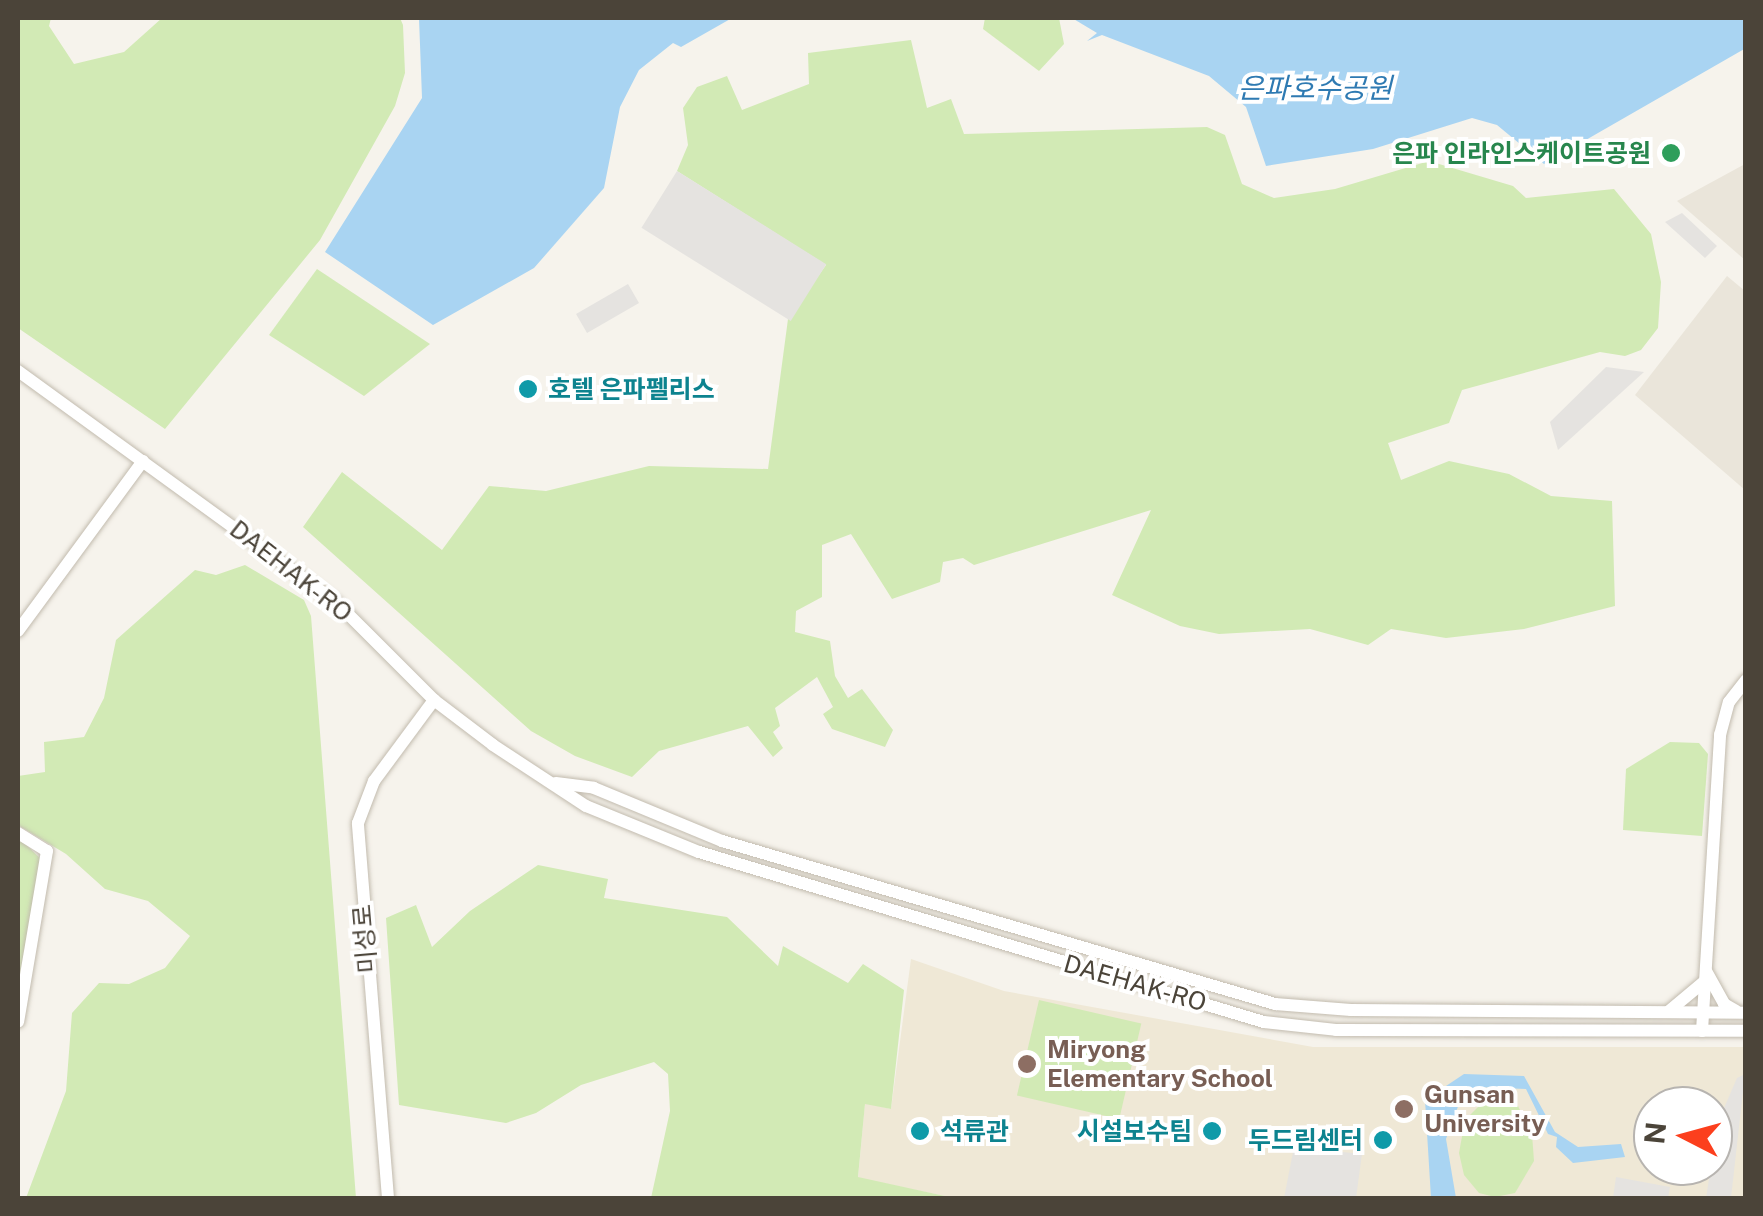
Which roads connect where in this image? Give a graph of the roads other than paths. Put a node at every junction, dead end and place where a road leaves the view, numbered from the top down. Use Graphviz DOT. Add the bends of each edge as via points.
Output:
graph roads {
  1 [pos="18,371"];
  2 [pos="143,461"];
  3 [pos="18,631"];
  4 [pos="1746,680"];
  5 [pos="434,700"];
  6 [pos="554,782"];
  7 [pos="18,833"];
  8 [pos="1705,976"];
  9 [pos="1665,1012"];
  10 [pos="1703,1012"];
  11 [pos="1742,1012"];
  12 [pos="18,1022"];
  13 [pos="1702,1031"];
  14 [pos="1746,1031"];
  15 [pos="388,1198"];
  1 -- 2 [label="street, DAEHAK-RO"];
  2 -- 3 [label="street"];
  2 -- 5 [label="street, DAEHAK-RO" via="336,602"];
  4 -- 8 [label="street" via="1729,702 1720,735"];
  5 -- 6 [label="street, DAEHAK-RO"];
  5 -- 15 [label="street, 미성로" via="374,781 358,824"];
  6 -- 9 [label="street, DAEHAK-RO" via="594,788 732,844 1275,1004"];
  6 -- 13 [label="street, DAEHAK-RO" via="586,806 740,866 1264,1022 1336,1030"];
  7 -- 12 [label="street" via="47,851"];
  8 -- 9 [label="street" via="1688,1000"];
  8 -- 10 [label="street"];
  8 -- 11 [label="street" via="1724,1004"];
  9 -- 10 [label="street, DAEHAK-RO"];
  10 -- 11 [label="street, DAEHAK-RO"];
  10 -- 13 [label="street"];
  13 -- 14 [label="street, DAEHAK-RO"];
}
